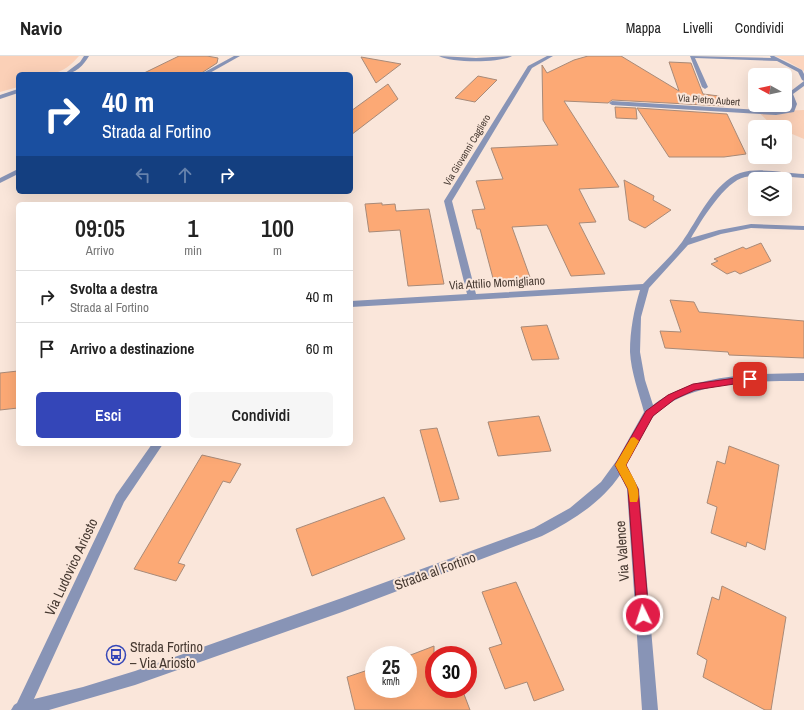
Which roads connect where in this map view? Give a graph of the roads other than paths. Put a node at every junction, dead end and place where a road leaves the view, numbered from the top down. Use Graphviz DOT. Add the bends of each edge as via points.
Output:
graph roads {
  1 [pos="87,56"];
  2 [pos="238,56"];
  3 [pos="441,56"];
  4 [pos="510,56"];
  5 [pos="551,56"];
  6 [pos="693,56"];
  7 [pos="770,56"];
  8 [pos="776,60"];
  9 [pos="70,72"];
  10 [pos="208,72"];
  11 [pos="804,79"];
  12 [pos="804,83"];
  13 [pos="705,87"];
  14 [pos="16,92"];
  15 [pos="0,97"];
  16 [pos="612,103"];
  17 [pos="16,172"];
  18 [pos="804,176"];
  19 [pos="0,181"];
  20 [pos="804,228"];
  21 [pos="685,243"];
  22 [pos="645,286"];
  23 [pos="472,296"];
  24 [pos="353,304"];
  25 [pos="804,377"];
  26 [pos="650,414"];
  27 [pos="157,446"];
  28 [pos="620,465"];
  29 [pos="20,710"];
  30 [pos="650,710"];
  1 -- 9 [label="street"];
  2 -- 10 [label="street"];
  3 -- 4 [label="street" via="471,60"];
  5 -- 23 [label="street, Via Giovanni Cagliero" via="530,67 448,201"];
  6 -- 8 [label="street, Via Pietro Aubert"];
  6 -- 13 [label="street, Via Pietro Aubert"];
  7 -- 8 [label="street, Via Pietro Aubert"];
  8 -- 11 [label="street, Via Pietro Aubert" via="800,71"];
  12 -- 16 [label="street, Via Pietro Aubert" via="790,94 794,104 792,111 776,114"];
  14 -- 15 [label="street"];
  17 -- 19 [label="street"];
  18 -- 21 [label="street" via="741,176 726,187 698,219"];
  20 -- 21 [label="street" via="751,226 719,232"];
  21 -- 22 [label="street"];
  22 -- 23 [label="street, Via Attilio Momigliano"];
  22 -- 26 [label="street" via="637,317 635,352"];
  23 -- 24 [label="street, Via Attilio Momigliano"];
  25 -- 26 [label="street, Strada al Fortino" via="765,377 693,387 671,397"];
  26 -- 28 [label="street, Strada al Fortino"];
  27 -- 29 [label="street, Via Ludovico Ariosto" via="120,499"];
  28 -- 29 [label="street, Strada al Fortino" via="600,492 567,518 530,536 135,678"];
  28 -- 30 [label="street, Via Valence" via="633,489"];
}
